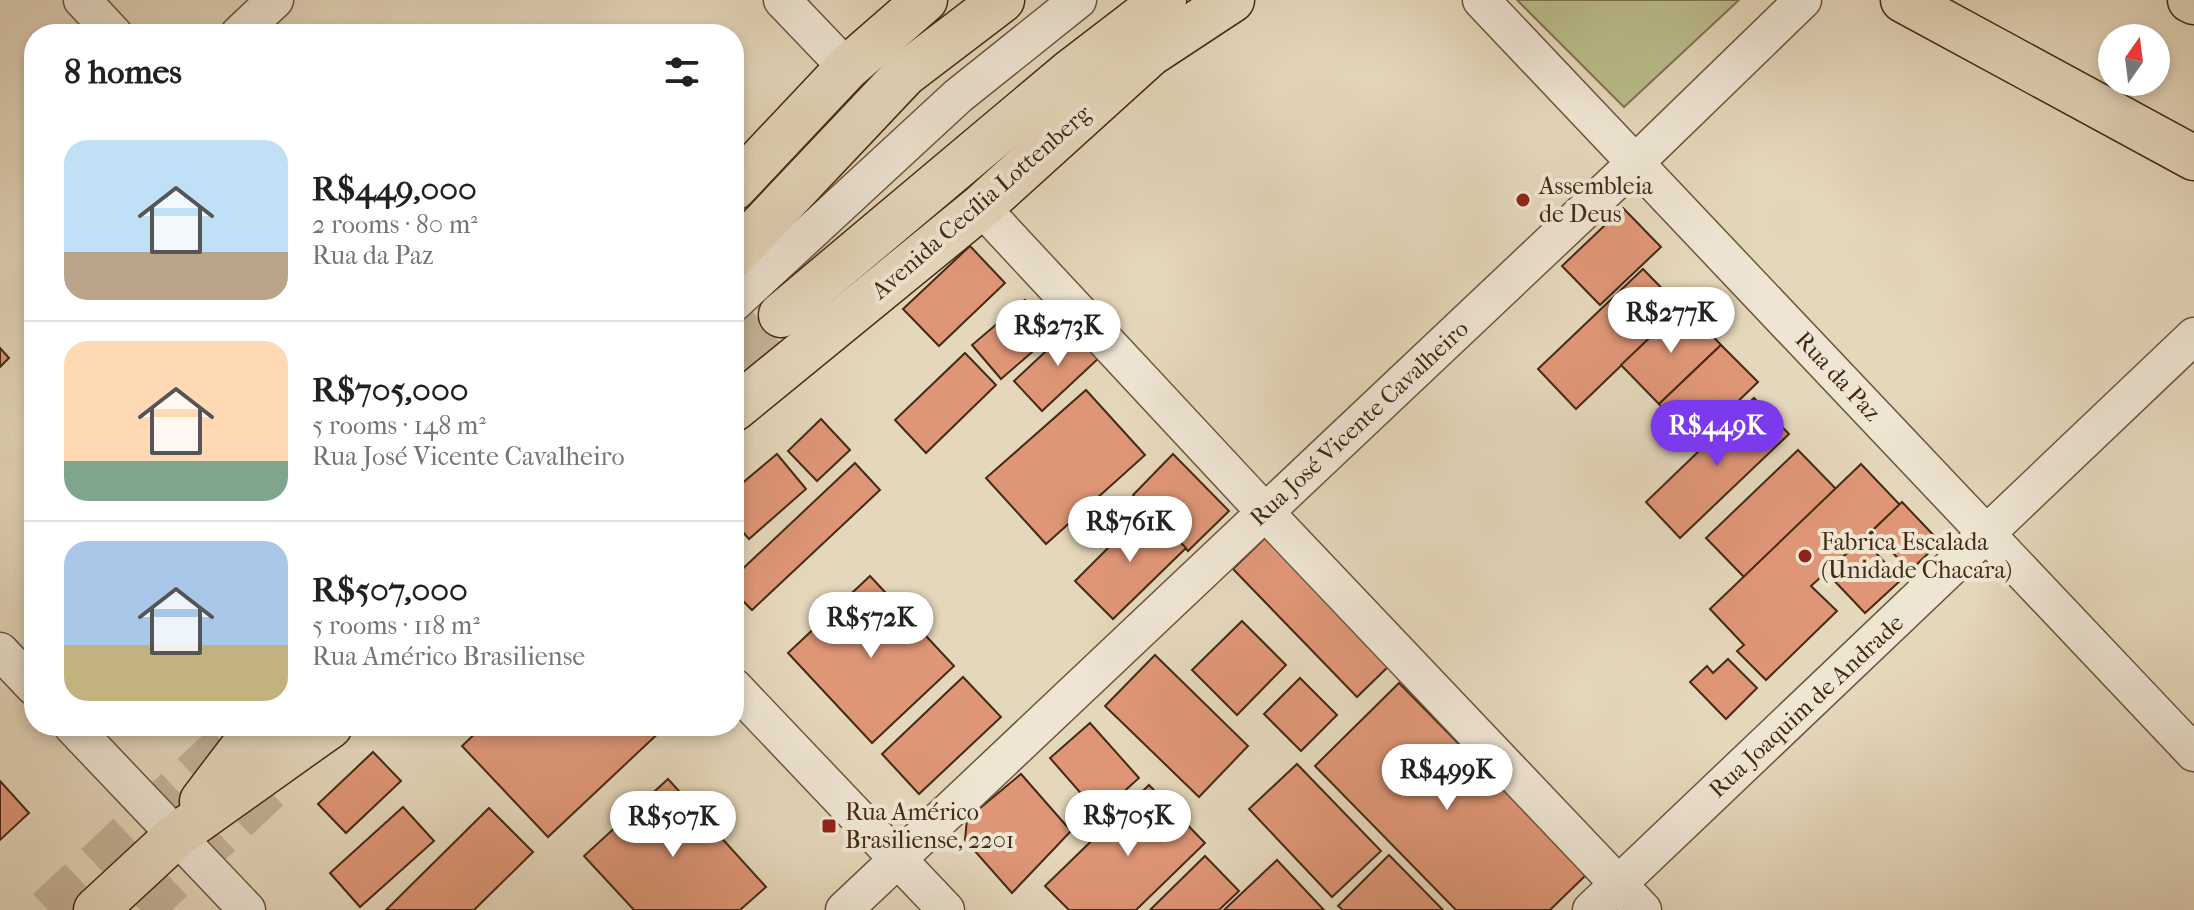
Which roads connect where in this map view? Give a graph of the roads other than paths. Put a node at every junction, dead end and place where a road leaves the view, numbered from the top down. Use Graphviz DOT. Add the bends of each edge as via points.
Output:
graph roads {
  1 [pos="82,0"];
  2 [pos="275,0"];
  3 [pos="782,0"];
  4 [pos="925,0"];
  5 [pos="1002,0"];
  6 [pos="1078,0"];
  7 [pos="1164,0"];
  8 [pos="1232,0"];
  9 [pos="1481,0"];
  10 [pos="1803,0"];
  11 [pos="1903,0"];
  12 [pos="105,24"];
  13 [pos="250,24"];
  14 [pos="847,68"];
  15 [pos="2194,158"];
  16 [pos="1636,162"];
  17 [pos="744,177"];
  18 [pos="981,207"];
  19 [pos="744,244"];
  20 [pos="744,294"];
  21 [pos="781,315"];
  22 [pos="2194,336"];
  23 [pos="744,401"];
  24 [pos="1265,512"];
  25 [pos="1988,534"];
  26 [pos="0,651"];
  27 [pos="24,676"];
  28 [pos="744,697"];
  29 [pos="82,736"];
  30 [pos="251,736"];
  31 [pos="316,736"];
  32 [pos="2190,740"];
  33 [pos="177,835"];
  34 [pos="898,858"];
  35 [pos="1619,884"];
  36 [pos="96,910"];
  37 [pos="247,910"];
  38 [pos="844,910"];
  39 [pos="946,910"];
  40 [pos="1591,910"];
  41 [pos="1643,910"];
  1 -- 12 [label="street"];
  2 -- 13 [label="street"];
  3 -- 14 [label="street"];
  4 -- 14 [label="main road"];
  5 -- 19 [label="main road" via="905,74"];
  6 -- 20 [label="street" via="958,96"];
  7 -- 21 [label="main road"];
  8 -- 18 [label="main road, Avenida Cecília Lottenberg" via="1150,54"];
  9 -- 16 [label="street, Rua da Paz"];
  10 -- 16 [label="street, Rua José Vicente Cavalheiro"];
  11 -- 15 [label="main road"];
  14 -- 17 [label="main road"];
  16 -- 24 [label="street, Rua José Vicente Cavalheiro"];
  16 -- 25 [label="street, Rua da Paz"];
  18 -- 23 [label="main road, Avenida Cecília Lottenberg"];
  18 -- 24 [label="street"];
  22 -- 25 [label="street, Rua Joaquim de Andrade"];
  24 -- 34 [label="street, Rua José Vicente Cavalheiro"];
  24 -- 35 [label="street"];
  25 -- 32 [label="street, Rua da Paz"];
  25 -- 35 [label="street, Rua Joaquim de Andrade"];
  26 -- 27 [label="street"];
  28 -- 34 [label="street"];
  29 -- 33 [label="street"];
  30 -- 33 [label="main road"];
  31 -- 33 [label="main road"];
  33 -- 36 [label="main road"];
  33 -- 37 [label="street"];
  34 -- 38 [label="street, Rua José Vicente Cavalheiro"];
  34 -- 39 [label="street"];
  35 -- 40 [label="street, Rua Joaquim de Andrade"];
  35 -- 41 [label="street"];
}
